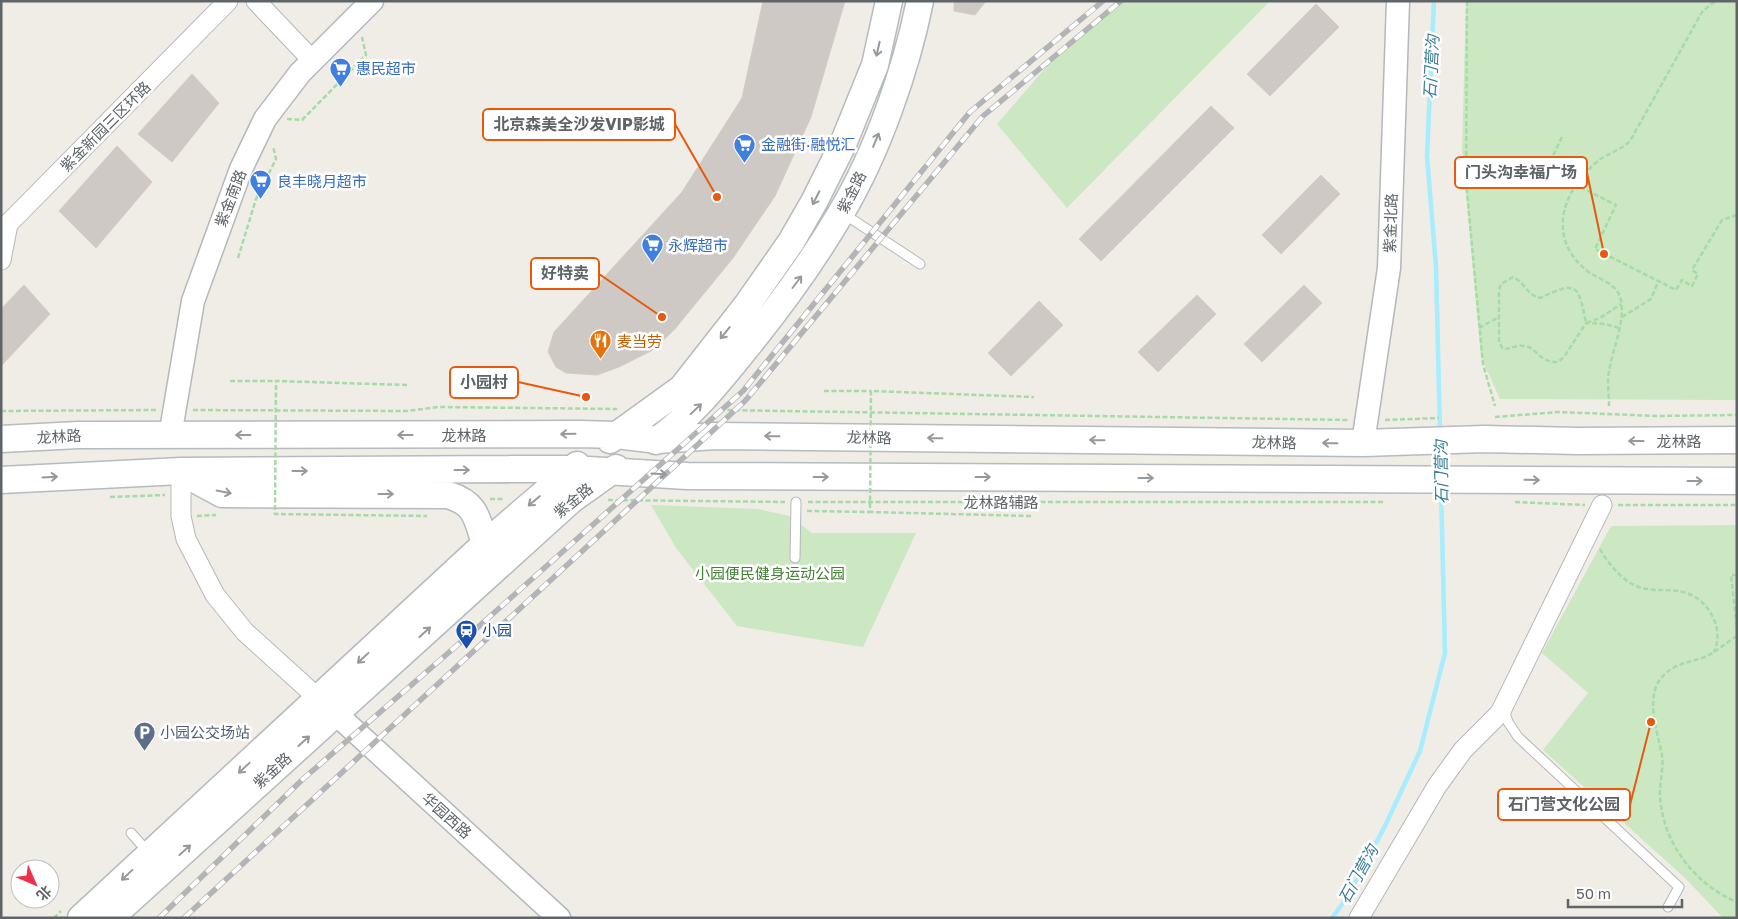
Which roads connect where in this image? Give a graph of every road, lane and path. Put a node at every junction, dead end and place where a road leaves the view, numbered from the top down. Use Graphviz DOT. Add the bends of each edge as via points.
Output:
graph roads {
  1 [pos="228,1"];
  2 [pos="256,1"];
  3 [pos="889,1"];
  4 [pos="920,1"];
  5 [pos="1398,1"];
  6 [pos="1467,1"];
  7 [pos="1715,1"];
  8 [pos="1711,2"];
  9 [pos="364,9"];
  10 [pos="313,61"];
  11 [pos="265,119"];
  12 [pos="1562,137"];
  13 [pos="1577,184"];
  14 [pos="842,212"];
  15 [pos="1737,215"];
  16 [pos="238,258"];
  17 [pos="1,260"];
  18 [pos="920,264"];
  19 [pos="1659,281"];
  20 [pos="1621,304"];
  21 [pos="1499,317"];
  22 [pos="1622,317"];
  23 [pos="1586,323"];
  24 [pos="1480,328"];
  25 [pos="1619,328"];
  26 [pos="276,381"];
  27 [pos="230,382"];
  28 [pos="407,385"];
  29 [pos="824,391"];
  30 [pos="871,391"];
  31 [pos="1034,397"];
  32 [pos="1495,406"];
  33 [pos="1609,406"];
  34 [pos="653,408"];
  35 [pos="174,410"];
  36 [pos="696,410"];
  37 [pos="1,412"];
  38 [pos="1737,415"];
  39 [pos="1488,428"];
  40 [pos="1413,429"];
  41 [pos="1364,432"];
  42 [pos="616,434"];
  43 [pos="170,436"];
  44 [pos="1,439"];
  45 [pos="658,440"];
  46 [pos="1737,440"];
  47 [pos="572,469"];
  48 [pos="181,471"];
  49 [pos="610,472"];
  50 [pos="1,480"];
  51 [pos="1737,480"];
  52 [pos="600,500"];
  53 [pos="796,502"];
  54 [pos="1392,502"];
  55 [pos="821,511"];
  56 [pos="870,512"];
  57 [pos="1599,513"];
  58 [pos="427,516"];
  59 [pos="1031,516"];
  60 [pos="485,544"];
  61 [pos="795,558"];
  62 [pos="1737,575"];
  63 [pos="1737,630"];
  64 [pos="1737,636"];
  65 [pos="1714,652"];
  66 [pos="327,706"];
  67 [pos="1503,707"];
  68 [pos="130,833"];
  69 [pos="150,854"];
  70 [pos="1737,902"];
  71 [pos="1668,907"];
  72 [pos="81,918"];
  73 [pos="110,918"];
  74 [pos="559,918"];
  75 [pos="1359,918"];
  1 -- 17 [label="street, 紫金新园三区环路" via="8,224"];
  2 -- 10 [label="street"];
  3 -- 34 [label="main road, 紫金路, one-way" via="874,65 843,144 810,210 747,305 682,388"];
  14 -- 4 [label="main road, 紫金路, one-way" via="878,136 905,66"];
  5 -- 41 [label="street, 紫金北路" via="1389,268"];
  6 -- 24 [label="path" via="1465,160"];
  7 -- 8 [label="path"];
  8 -- 13 [label="path" via="1702,12 1630,141 1599,160"];
  9 -- 10 [label="street, 紫金南路"];
  9 -- 11 [label="path" via="366,55 302,120"];
  10 -- 11 [label="street, 紫金南路"];
  11 -- 16 [label="path" via="276,159 256,199"];
  11 -- 35 [label="street, 紫金南路" via="220,222 193,301"];
  12 -- 13 [label="path" via="1546,170"];
  13 -- 19 [label="path" via="1616,206 1594,250"];
  13 -- 20 [label="path" via="1562,222 1564,243 1577,263 1614,287"];
  14 -- 18 [label="lane"];
  36 -- 14 [label="main road, 紫金路, one-way" via="804,272"];
  15 -- 19 [label="path" via="1722,220 1692,270 1698,274 1692,286 1682,280 1676,290"];
  19 -- 22 [label="path" via="1651,299"];
  20 -- 22 [label="path"];
  20 -- 23 [label="path"];
  21 -- 23 [label="path" via="1503,349 1523,346 1551,362 1558,362 1564,357"];
  21 -- 23 [label="path" via="1501,284 1513,277 1540,298 1566,286 1572,287 1578,293"];
  21 -- 24 [label="path"];
  22 -- 25 [label="path"];
  23 -- 25 [label="path"];
  24 -- 32 [label="path" via="1483,364"];
  25 -- 33 [label="path" via="1608,373"];
  26 -- 27 [label="path"];
  26 -- 28 [label="path, bridge"];
  26 -- 58 [label="path, bridge" via="275,514"];
  29 -- 30 [label="path"];
  30 -- 31 [label="path, bridge"];
  30 -- 56 [label="path, bridge"];
  34 -- 35 [label="path, 龙林路"];
  34 -- 42 [label="main road, 紫金路"];
  35 -- 37 [label="path, 龙林路"];
  35 -- 43 [label="street, 紫金南路"];
  36 -- 41 [label="path, 龙林路" via="791,410"];
  36 -- 45 [label="main road, 紫金路"];
  38 -- 39 [label="path, 龙林路" via="1559,412"];
  39 -- 40 [label="main road, 龙林路"];
  46 -- 39 [label="main road, 龙林路, one-way" via="1578,441"];
  40 -- 41 [label="main road, 龙林路"];
  40 -- 41 [label="path, 龙林路"];
  41 -- 45 [label="main road, 龙林路, one-way" via="716,436"];
  42 -- 43 [label="main road, 龙林路, one-way"];
  42 -- 45 [label="main road, 龙林路"];
  42 -- 47 [label="main road, 紫金路"];
  43 -- 44 [label="main road, 龙林路" via="78,435"];
  45 -- 49 [label="main road, 紫金路"];
  48 -- 47 [label="main road, one-way"];
  47 -- 49 [label="main road"];
  47 -- 60 [label="main road, 紫金路, one-way"];
  50 -- 48 [label="main road, one-way"];
  48 -- 60 [label="main road, one-way" via="222,494 448,495 461,498 477,517"];
  48 -- 66 [label="street, 华园西路" via="181,516 186,539 215,595 245,632"];
  49 -- 51 [label="main road, one-way" via="726,476"];
  66 -- 49 [label="main road, 紫金路, one-way" via="571,500"];
  52 -- 53 [label="path, 龙林路辅路"];
  53 -- 54 [label="path, 龙林路辅路"];
  53 -- 61 [label="lane"];
  55 -- 56 [label="path"];
  56 -- 59 [label="path, bridge"];
  57 -- 65 [label="path" via="1596,541 1604,556 1634,584 1695,597 1716,622 1718,642"];
  57 -- 67 [label="street"];
  60 -- 66 [label="main road, 紫金路, one-way"];
  62 -- 63 [label="path" via="1731,575"];
  64 -- 65 [label="path"];
  65 -- 70 [label="path" via="1672,669 1656,686 1655,722 1662,760 1660,797 1666,828 1686,862 1701,881"];
  66 -- 69 [label="main road, 紫金路, one-way"];
  73 -- 66 [label="main road, 紫金路, one-way"];
  66 -- 74 [label="street, 华园西路"];
  67 -- 71 [label="lane" via="1518,737 1679,888"];
  67 -- 75 [label="street" via="1463,750 1437,786"];
  68 -- 69 [label="lane"];
  69 -- 72 [label="main road, 紫金路, one-way"];
}
